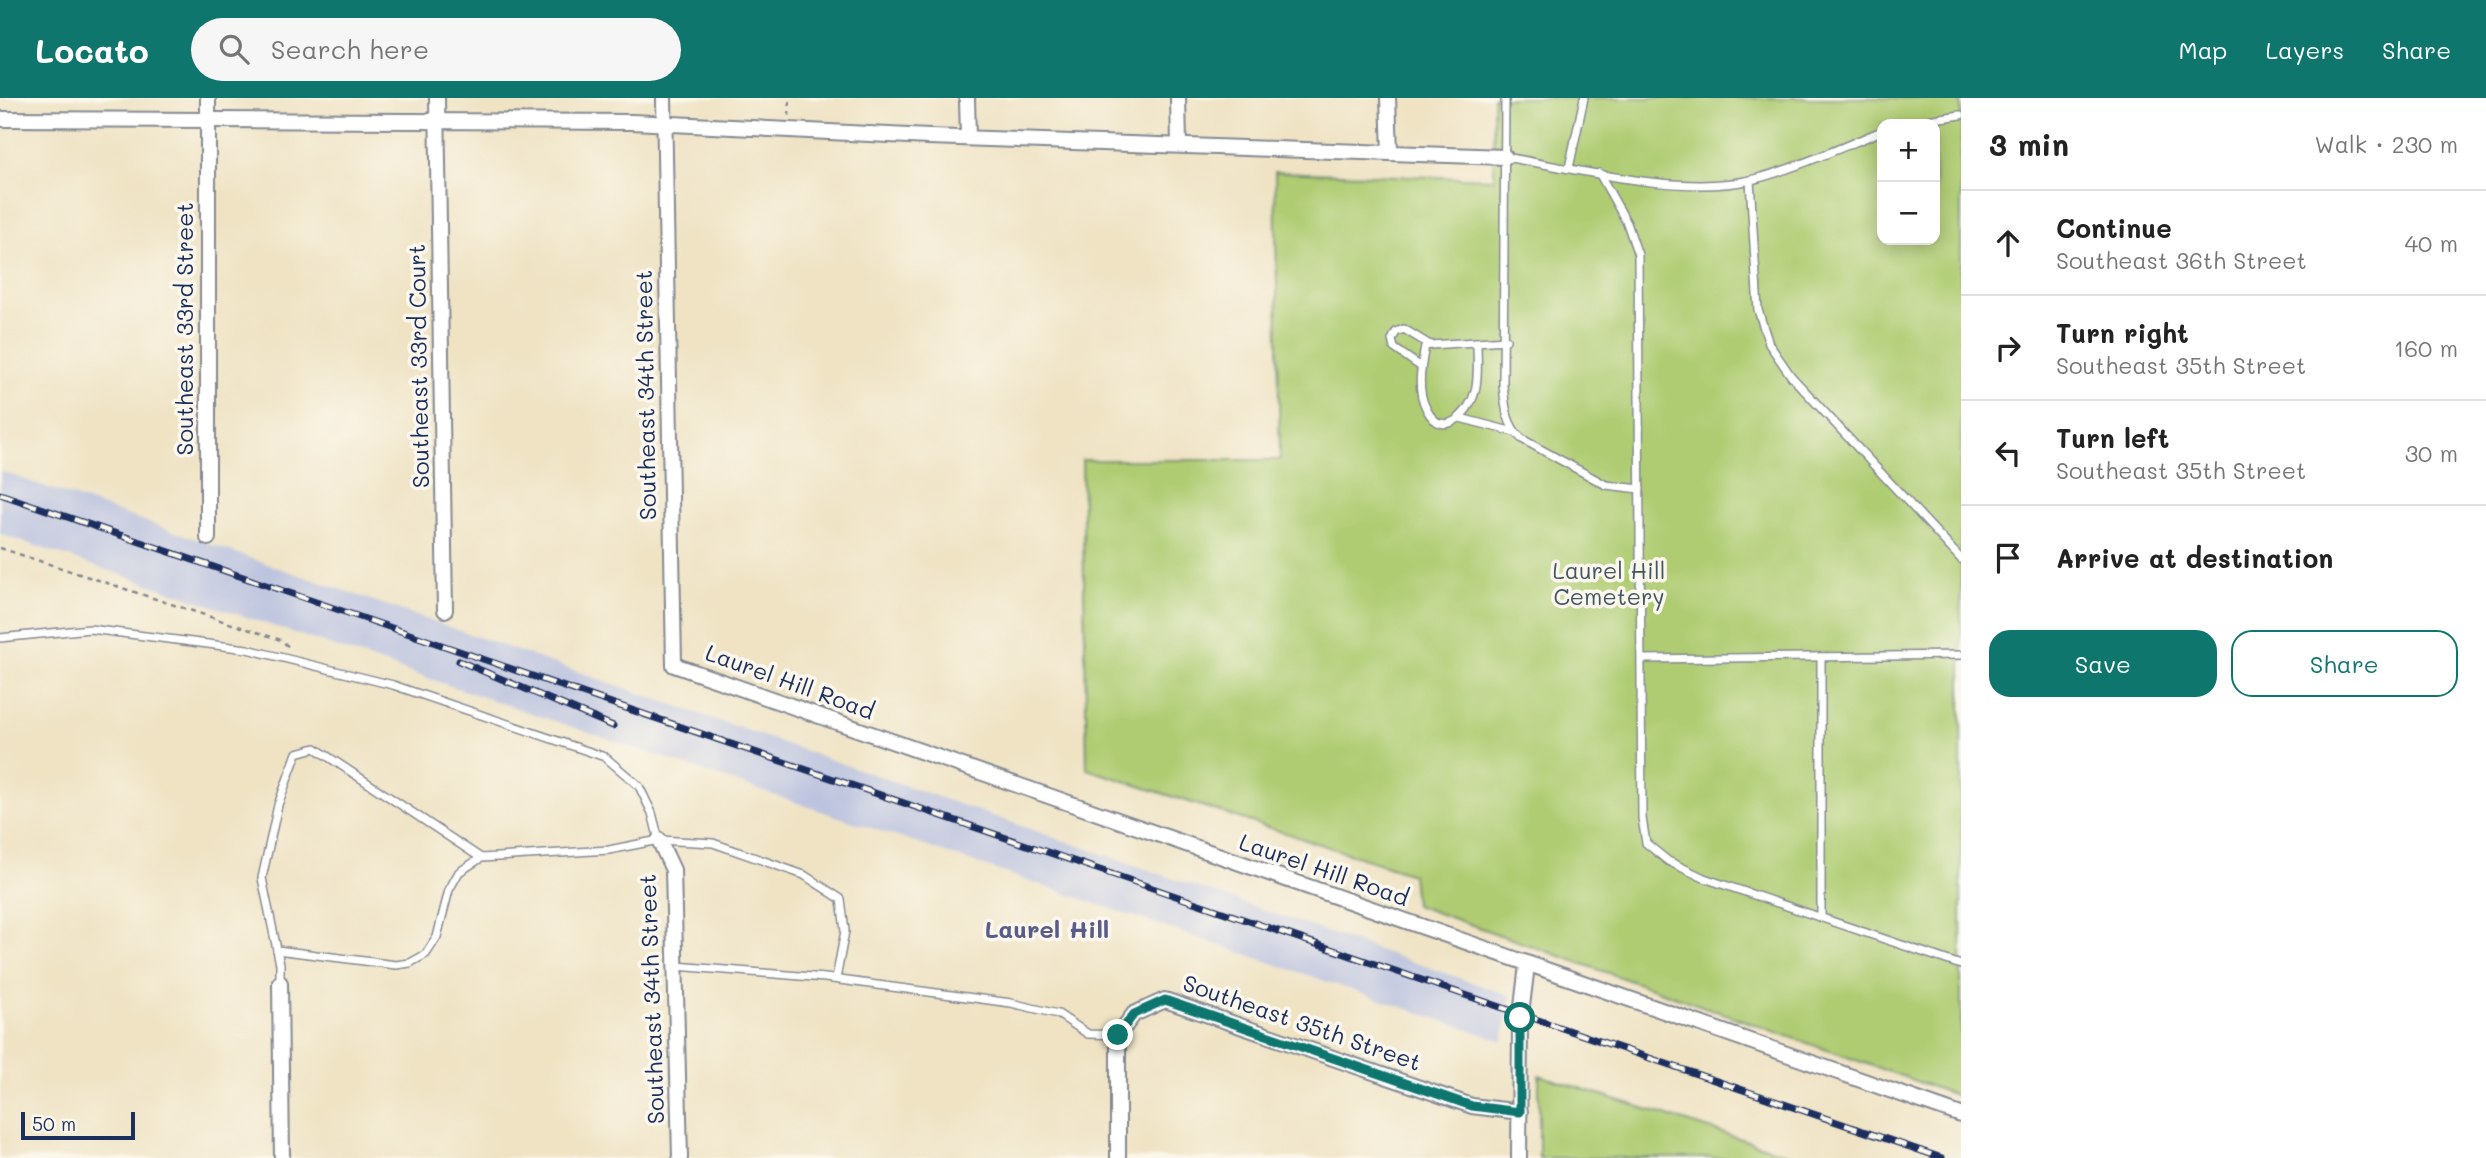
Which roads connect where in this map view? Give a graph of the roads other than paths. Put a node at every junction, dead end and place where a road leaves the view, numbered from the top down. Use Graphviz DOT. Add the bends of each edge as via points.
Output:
graph roads {
  1 [pos="208,98"];
  2 [pos="437,98"];
  3 [pos="664,98"];
  4 [pos="967,98"];
  5 [pos="1178,98"];
  6 [pos="1388,98"];
  7 [pos="1505,98"];
  8 [pos="1584,98"];
  9 [pos="1961,115"];
  10 [pos="1934,119"];
  11 [pos="0,120"];
  12 [pos="208,121"];
  13 [pos="437,122"];
  14 [pos="664,124"];
  15 [pos="1877,133"];
  16 [pos="968,138"];
  17 [pos="1179,144"];
  18 [pos="1390,152"];
  19 [pos="1505,157"];
  20 [pos="1569,168"];
  21 [pos="1599,173"];
  22 [pos="1750,180"];
  23 [pos="1506,340"];
  24 [pos="1477,342"];
  25 [pos="1430,345"];
  26 [pos="1421,367"];
  27 [pos="1461,418"];
  28 [pos="1514,432"];
  29 [pos="1640,489"];
  30 [pos="208,538"];
  31 [pos="1961,559"];
  32 [pos="445,610"];
  33 [pos="0,638"];
  34 [pos="1961,655"];
  35 [pos="1821,657"];
  36 [pos="1642,659"];
  37 [pos="674,665"];
  38 [pos="659,840"];
  39 [pos="481,858"];
  40 [pos="1821,917"];
  41 [pos="276,950"];
  42 [pos="676,965"];
  43 [pos="1527,965"];
  44 [pos="1961,965"];
  45 [pos="836,979"];
  46 [pos="280,983"];
  47 [pos="1118,1035"];
  48 [pos="1520,1112"];
  49 [pos="1961,1115"];
  50 [pos="282,1158"];
  51 [pos="680,1158"];
  52 [pos="1118,1158"];
  53 [pos="1519,1158"];
  1 -- 12 [label="street, Southeast 33rd Street"];
  2 -- 13 [label="street, Southeast 33rd Court"];
  3 -- 14 [label="street, Southeast 34th Street"];
  4 -- 16 [label="street"];
  5 -- 17 [label="street"];
  6 -- 18 [label="street"];
  7 -- 19 [label="lane"];
  8 -- 20 [label="lane"];
  9 -- 10 [label="lane"];
  11 -- 12 [label="street"];
  12 -- 13 [label="street"];
  12 -- 30 [label="street, Southeast 33rd Street"];
  13 -- 14 [label="street"];
  13 -- 32 [label="street, Southeast 33rd Court"];
  14 -- 16 [label="street"];
  14 -- 37 [label="street, Southeast 34th Street"];
  15 -- 22 [label="lane"];
  16 -- 17 [label="street"];
  17 -- 18 [label="street"];
  18 -- 19 [label="street"];
  19 -- 20 [label="lane"];
  19 -- 23 [label="lane"];
  20 -- 21 [label="lane"];
  21 -- 22 [label="lane" via="1695,184"];
  21 -- 29 [label="lane" via="1627,222 1638,255"];
  22 -- 31 [label="lane" via="1758,310 1769,344 1791,376"];
  23 -- 24 [label="lane"];
  23 -- 28 [label="lane" via="1505,404"];
  24 -- 25 [label="lane"];
  24 -- 27 [label="lane" via="1475,392"];
  25 -- 26 [label="lane" via="1425,346"];
  25 -- 26 [label="lane" via="1404,329 1392,340 1394,348"];
  26 -- 27 [label="lane" via="1427,412 1447,423"];
  27 -- 28 [label="lane"];
  28 -- 29 [label="lane" via="1606,485"];
  29 -- 36 [label="lane"];
  33 -- 38 [label="lane" via="90,629 247,649 393,685 605,757 639,786"];
  34 -- 35 [label="lane"];
  35 -- 36 [label="lane"];
  35 -- 40 [label="lane"];
  36 -- 40 [label="lane" via="1646,844 1668,861 1704,878"];
  37 -- 43 [label="street, Laurel Hill Road"];
  38 -- 39 [label="lane" via="609,850"];
  38 -- 42 [label="street, Southeast 34th Street" via="673,870"];
  38 -- 45 [label="lane" via="713,843 804,875 841,899 845,931"];
  39 -- 41 [label="lane" via="459,872 449,890 437,937 426,954 410,963"];
  39 -- 41 [label="lane" via="315,748 297,753 278,805 262,878"];
  40 -- 44 [label="lane"];
  41 -- 46 [label="lane"];
  42 -- 45 [label="lane"];
  42 -- 51 [label="street, Southeast 34th Street"];
  43 -- 48 [label="street" via="1520,1018"];
  43 -- 49 [label="street, Laurel Hill Road"];
  45 -- 47 [label="lane" via="1011,1003 1058,1014 1088,1034"];
  46 -- 50 [label="street"];
  47 -- 48 [label="street, Southeast 35th Street" via="1134,1014 1165,1000 1472,1106"];
  47 -- 52 [label="street"];
  48 -- 53 [label="street"];
}
